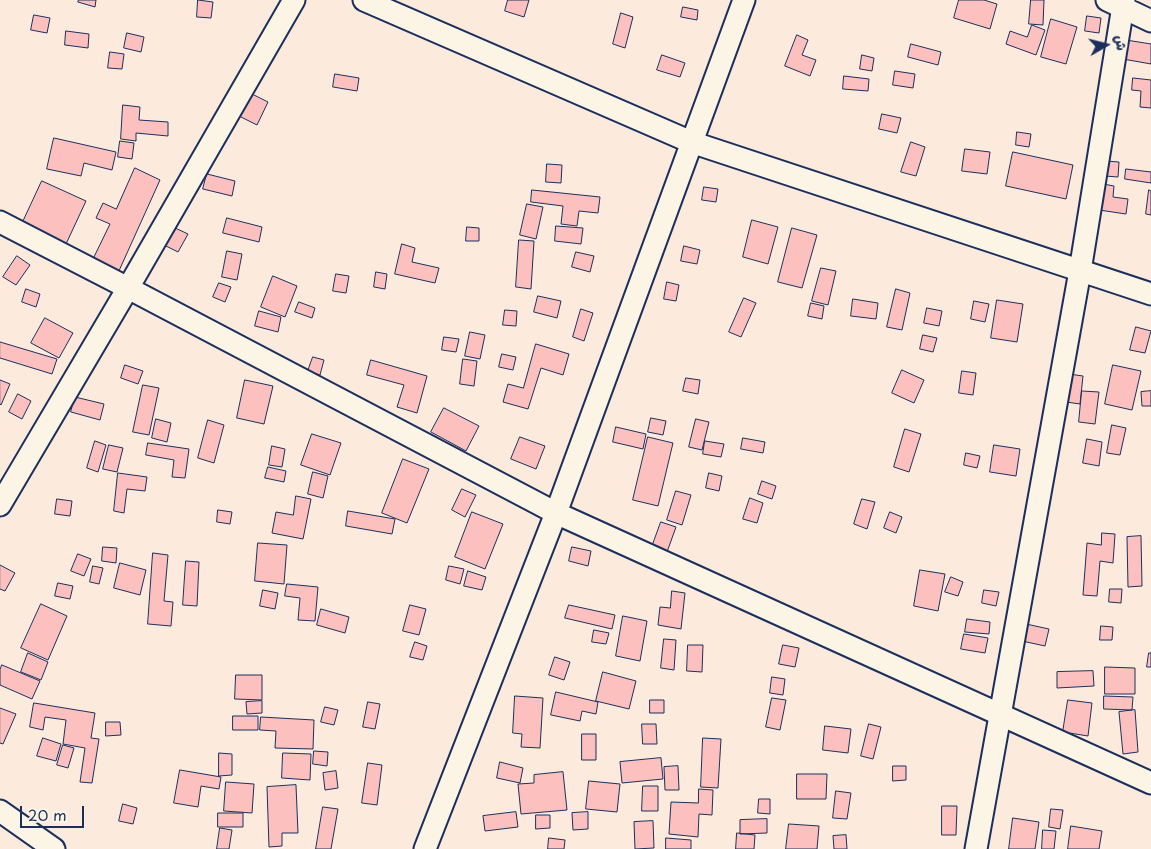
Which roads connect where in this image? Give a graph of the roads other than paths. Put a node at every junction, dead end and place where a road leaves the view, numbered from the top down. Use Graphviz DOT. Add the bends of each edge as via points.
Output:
graph roads {
  1 [pos="294,0"];
  2 [pos="364,0"];
  3 [pos="744,0"];
  4 [pos="1118,3"];
  5 [pos="1151,21"];
  6 [pos="691,142"];
  7 [pos="0,222"];
  8 [pos="1080,271"];
  9 [pos="128,288"];
  10 [pos="1151,294"];
  11 [pos="0,505"];
  12 [pos="556,513"];
  13 [pos="1000,714"];
  14 [pos="1151,782"];
  15 [pos="0,811"];
  16 [pos="54,849"];
  17 [pos="425,849"];
  18 [pos="976,849"];
  1 -- 9 [label="street"];
  2 -- 6 [label="street"];
  3 -- 6 [label="street"];
  4 -- 5 [label="street"];
  4 -- 8 [label="street"];
  6 -- 8 [label="street"];
  6 -- 12 [label="street"];
  7 -- 9 [label="street"];
  8 -- 10 [label="street"];
  8 -- 13 [label="street"];
  9 -- 11 [label="street"];
  9 -- 12 [label="street"];
  12 -- 13 [label="street"];
  12 -- 17 [label="street"];
  13 -- 14 [label="street"];
  13 -- 18 [label="street"];
  15 -- 16 [label="street"];
}
